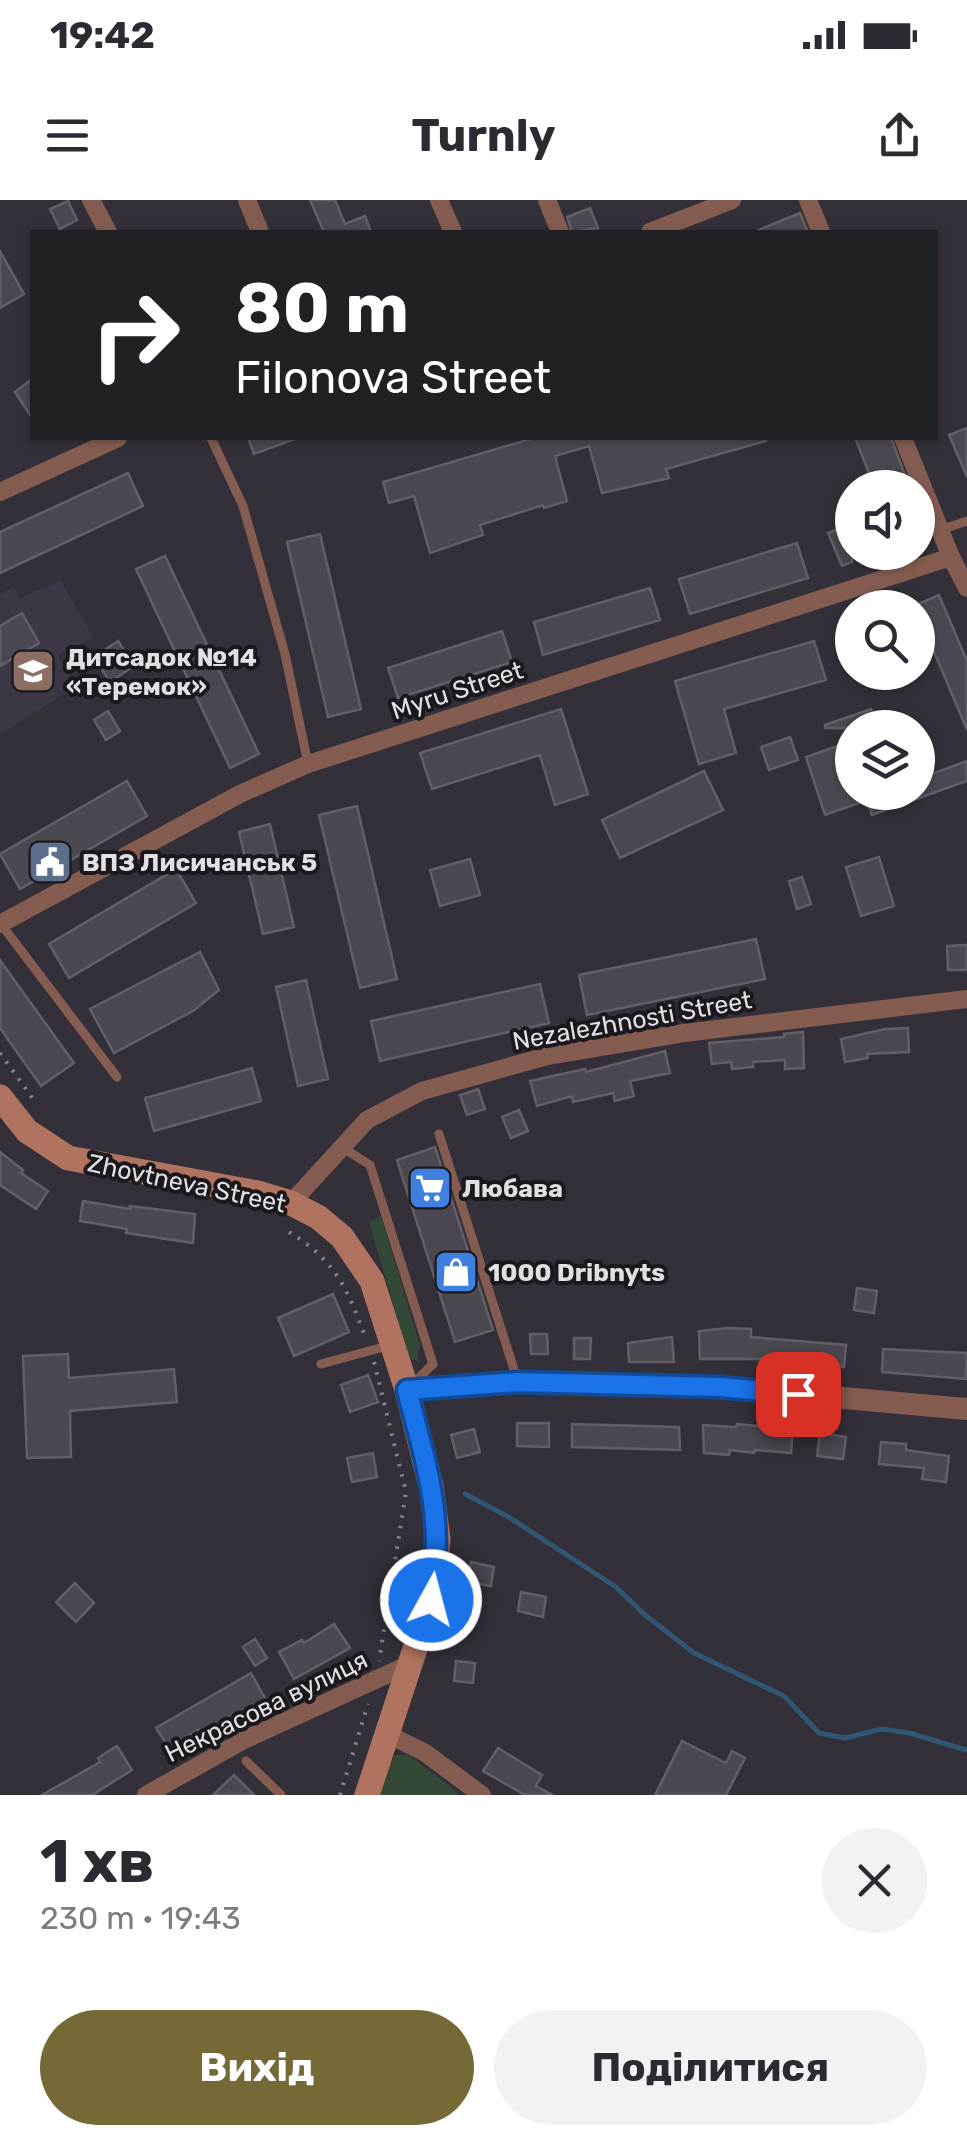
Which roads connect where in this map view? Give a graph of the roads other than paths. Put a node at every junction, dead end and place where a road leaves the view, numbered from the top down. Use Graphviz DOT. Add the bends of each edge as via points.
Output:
graph roads {
  1 [pos="92,200"];
  2 [pos="247,200"];
  3 [pos="439,200"];
  4 [pos="547,200"];
  5 [pos="732,200"];
  6 [pos="808,200"];
  7 [pos="107,230"];
  8 [pos="259,230"];
  9 [pos="452,230"];
  10 [pos="559,230"];
  11 [pos="655,230"];
  12 [pos="821,230"];
  13 [pos="114,440"];
  14 [pos="212,440"];
  15 [pos="905,440"];
  16 [pos="0,492"];
  17 [pos="967,522"];
  18 [pos="940,530"];
  19 [pos="951,558"];
  20 [pos="967,588"];
  21 [pos="308,764"];
  22 [pos="0,923"];
  23 [pos="967,999"];
  24 [pos="117,1077"];
  25 [pos="0,1097"];
  26 [pos="439,1134"];
  27 [pos="342,1148"];
  28 [pos="291,1203"];
  29 [pos="382,1348"];
  30 [pos="321,1364"];
  31 [pos="518,1382"];
  32 [pos="407,1390"];
  33 [pos="967,1409"];
  34 [pos="410,1664"];
  35 [pos="387,1734"];
  36 [pos="246,1761"];
  37 [pos="146,1795"];
  38 [pos="281,1795"];
  39 [pos="367,1795"];
  40 [pos="482,1795"];
  1 -- 7 [label="street"];
  2 -- 8 [label="street"];
  3 -- 9 [label="street"];
  4 -- 10 [label="street"];
  5 -- 11 [label="street"];
  6 -- 12 [label="street"];
  13 -- 16 [label="street"];
  14 -- 21 [label="lane" via="243,506"];
  15 -- 18 [label="street"];
  17 -- 18 [label="lane"];
  18 -- 19 [label="street"];
  19 -- 20 [label="street"];
  19 -- 21 [label="street, Myru Street"];
  21 -- 22 [label="street, Myru Street"];
  22 -- 24 [label="lane"];
  23 -- 27 [label="street, Nezalezhnosti Street" via="547,1056 422,1091 367,1120"];
  25 -- 28 [label="main road, Zhovtneva Street" via="27,1131 68,1158"];
  26 -- 31 [label="lane"];
  27 -- 28 [label="street, Nezalezhnosti Street"];
  27 -- 32 [label="lane" via="370,1165 433,1364"];
  28 -- 29 [label="main road, Zhovtneva Street" via="342,1237 372,1281"];
  29 -- 30 [label="lane"];
  29 -- 32 [label="main road, Zhovtneva Street"];
  31 -- 32 [label="street"];
  31 -- 33 [label="street" via="720,1387"];
  32 -- 34 [label="main road, Zhovtneva Street" via="438,1540 431,1600"];
  34 -- 35 [label="main road, Zhovtneva Street"];
  34 -- 37 [label="street, Некрасова вулиця" via="244,1740"];
  35 -- 39 [label="main road, Zhovtneva Street"];
  35 -- 40 [label="street"];
  36 -- 38 [label="lane"];
}
